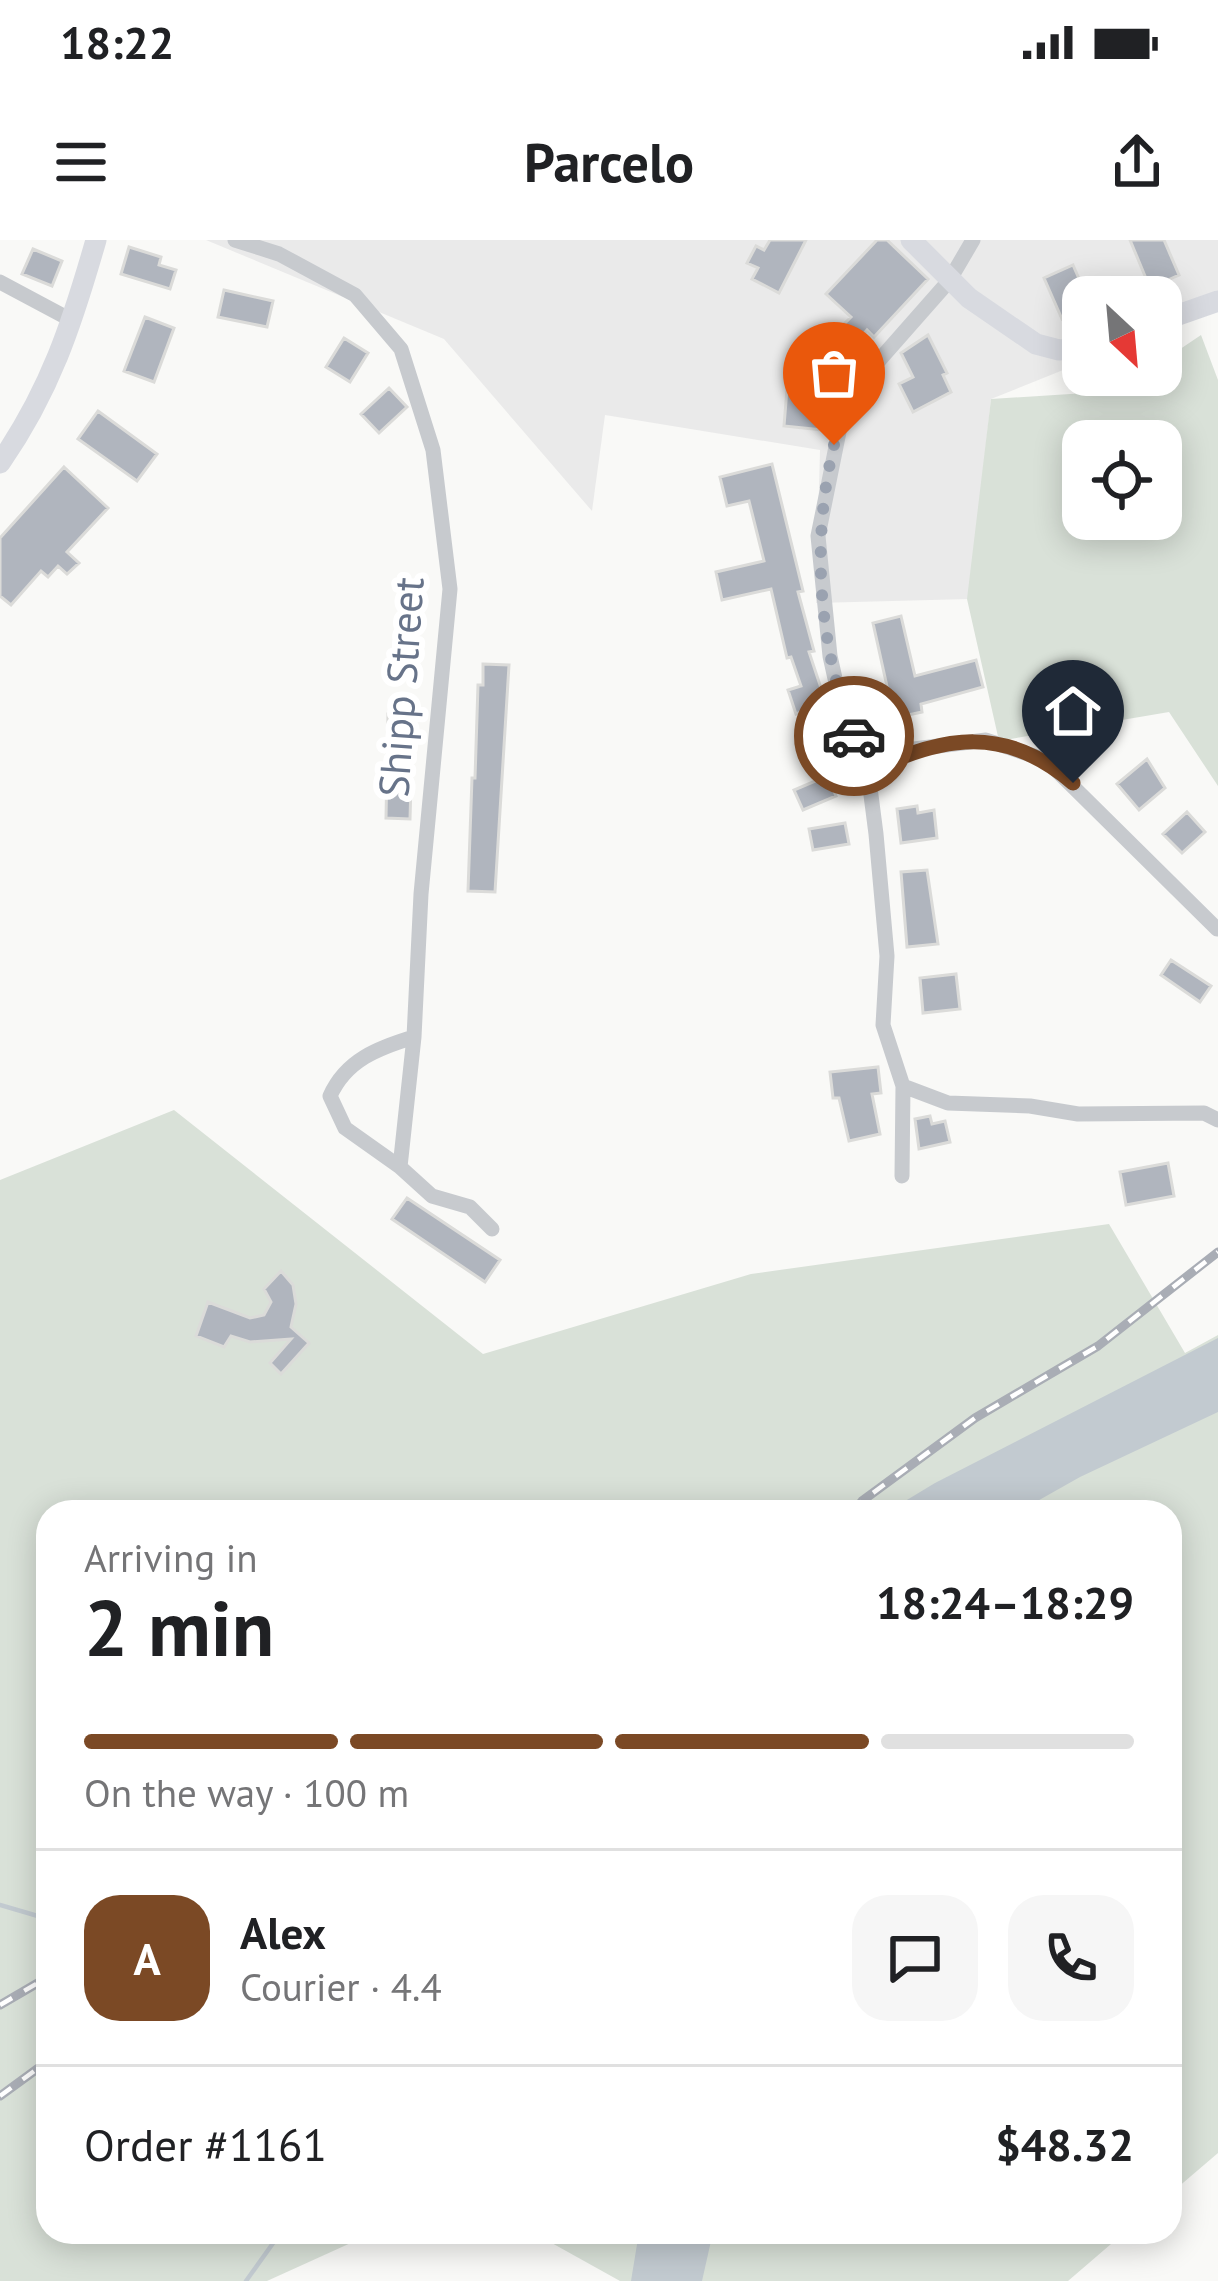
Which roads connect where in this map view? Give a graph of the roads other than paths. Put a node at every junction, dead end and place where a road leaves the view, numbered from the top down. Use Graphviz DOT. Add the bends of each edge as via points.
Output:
graph roads {
  1 [pos="96,240"];
  2 [pos="235,240"];
  3 [pos="911,240"];
  4 [pos="974,240"];
  5 [pos="949,280"];
  6 [pos="0,282"];
  7 [pos="1218,301"];
  8 [pos="1182,314"];
  9 [pos="73,321"];
  10 [pos="1062,348"];
  11 [pos="0,463"];
  12 [pos="868,772"];
  13 [pos="1217,929"];
  14 [pos="414,1037"];
  15 [pos="903,1086"];
  16 [pos="1218,1120"];
  17 [pos="400,1167"];
  18 [pos="902,1177"];
  19 [pos="492,1229"];
  1 -- 9 [label="main road"];
  2 -- 14 [label="street, Shipp Street" via="355,295 401,349 433,450 450,589"];
  3 -- 5 [label="main road"];
  4 -- 5 [label="street"];
  5 -- 10 [label="main road" via="1036,344"];
  5 -- 12 [label="street" via="860,382 843,412 826,486 818,536 830,656"];
  6 -- 9 [label="street"];
  7 -- 8 [label="main road"];
  9 -- 11 [label="main road" via="38,405"];
  12 -- 13 [label="street" via="914,749 986,740 1046,760"];
  12 -- 15 [label="street" via="885,910 883,1025"];
  14 -- 17 [label="street, Shipp Street"];
  14 -- 17 [label="street" via="340,1073 330,1096 345,1128"];
  15 -- 16 [label="street" via="948,1103 1204,1113"];
  15 -- 18 [label="street"];
  17 -- 19 [label="street" via="432,1196 470,1208"];
}
